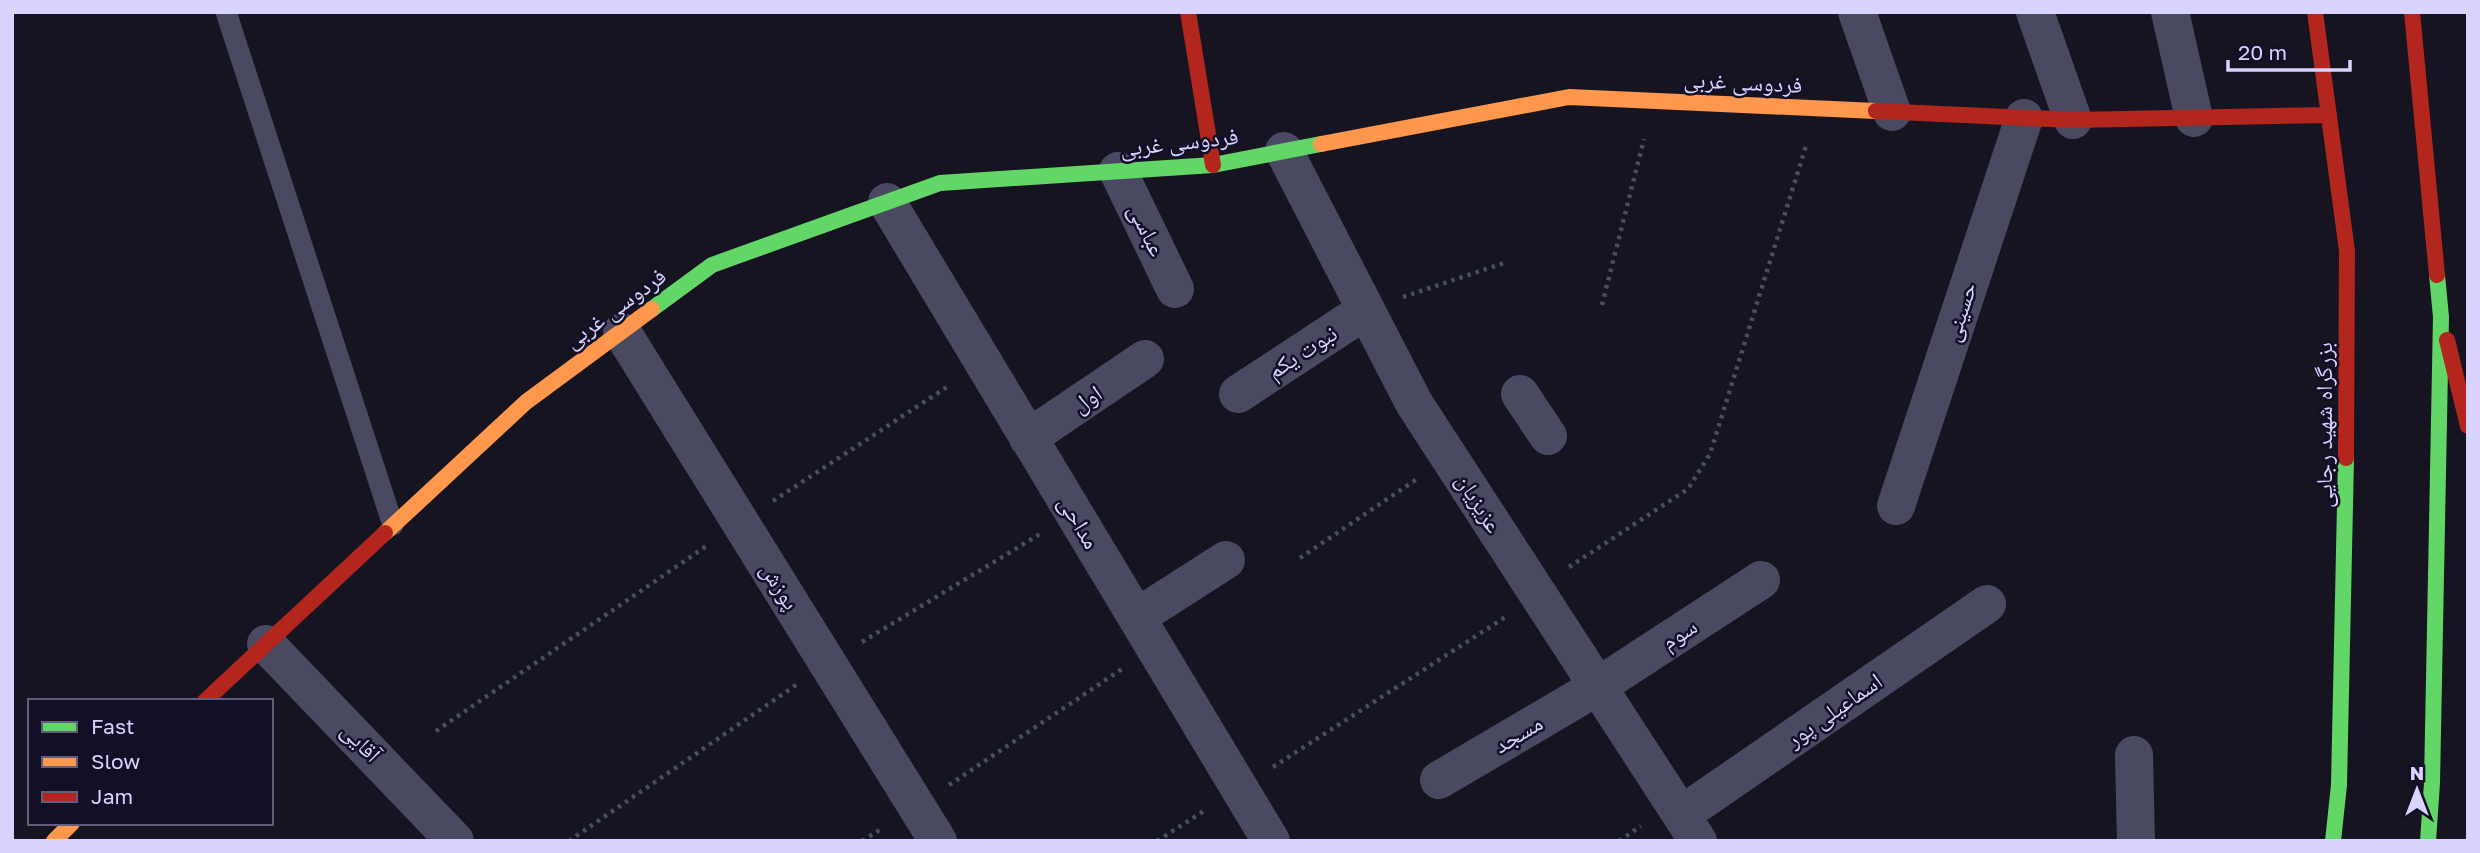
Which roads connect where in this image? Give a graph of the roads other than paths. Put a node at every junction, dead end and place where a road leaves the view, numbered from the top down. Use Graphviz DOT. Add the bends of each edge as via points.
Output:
graph roads {
  1 [pos="226,12"];
  2 [pos="1188,12"];
  3 [pos="1857,12"];
  4 [pos="2035,12"];
  5 [pos="2170,12"];
  6 [pos="2315,12"];
  7 [pos="2412,12"];
  8 [pos="1892,112"];
  9 [pos="2329,116"];
  10 [pos="2024,118"];
  11 [pos="2194,118"];
  12 [pos="2073,120"];
  13 [pos="1284,151"];
  14 [pos="1213,165"];
  15 [pos="1118,171"];
  16 [pos="887,202"];
  17 [pos="1175,289"];
  18 [pos="1366,310"];
  19 [pos="2441,317"];
  20 [pos="622,332"];
  21 [pos="1145,359"];
  22 [pos="1238,394"];
  23 [pos="1520,394"];
  24 [pos="2468,426"];
  25 [pos="1548,436"];
  26 [pos="1028,438"];
  27 [pos="1896,506"];
  28 [pos="393,525"];
  29 [pos="1226,560"];
  30 [pos="1761,580"];
  31 [pos="1987,604"];
  32 [pos="1145,632"];
  33 [pos="266,644"];
  34 [pos="1597,687"];
  35 [pos="207,699"];
  36 [pos="2134,755"];
  37 [pos="1439,780"];
  38 [pos="70,825"];
  39 [pos="1689,828"];
  40 [pos="450,839"];
  41 [pos="54,841"];
  42 [pos="938,841"];
  43 [pos="1271,841"];
  44 [pos="2136,841"];
  45 [pos="2333,841"];
  46 [pos="2428,841"];
  1 -- 28 [label="lane"];
  2 -- 14 [label="main road"];
  3 -- 8 [label="street"];
  4 -- 12 [label="street"];
  5 -- 11 [label="street"];
  6 -- 9 [label="main road, بزرگراه شهید رجایی"];
  7 -- 19 [label="main road"];
  8 -- 10 [label="main road, فردوسی غربی"];
  8 -- 13 [label="main road, فردوسی غربی" via="1569,97"];
  9 -- 11 [label="main road, فردوسی غربی"];
  9 -- 45 [label="main road, بزرگراه شهید رجایی" via="2347,251 2346,583"];
  10 -- 12 [label="main road, فردوسی غربی"];
  10 -- 27 [label="street, حسینی"];
  11 -- 12 [label="main road, فردوسی غربی"];
  13 -- 14 [label="main road, فردوسی غربی"];
  13 -- 18 [label="street, عزیزیان"];
  14 -- 15 [label="main road, فردوسی غربی"];
  15 -- 16 [label="main road, فردوسی غربی" via="940,183"];
  15 -- 17 [label="street, عباسی"];
  16 -- 20 [label="main road, فردوسی غربی" via="712,265"];
  16 -- 26 [label="street, مداحی"];
  18 -- 22 [label="street, نبوت یکم"];
  18 -- 34 [label="street, عزیزیان" via="1414,403"];
  19 -- 24 [label="main road"];
  19 -- 46 [label="main road"];
  20 -- 28 [label="main road, فردوسی غربی" via="526,402"];
  20 -- 42 [label="street, پوزش"];
  21 -- 26 [label="street, اول"];
  23 -- 25 [label="street"];
  26 -- 32 [label="street, مداحی"];
  28 -- 33 [label="main road, فردوسی غربی"];
  29 -- 32 [label="street"];
  30 -- 34 [label="street, سوم"];
  31 -- 39 [label="street, اسماعیلی پور"];
  32 -- 43 [label="street, مداحی"];
  33 -- 35 [label="main road, فردوسی غربی"];
  33 -- 40 [label="street, آقایی"];
  34 -- 37 [label="street, مسجد"];
  34 -- 39 [label="street, عزیزیان"];
  36 -- 44 [label="street"];
  38 -- 41 [label="main road"];
}
